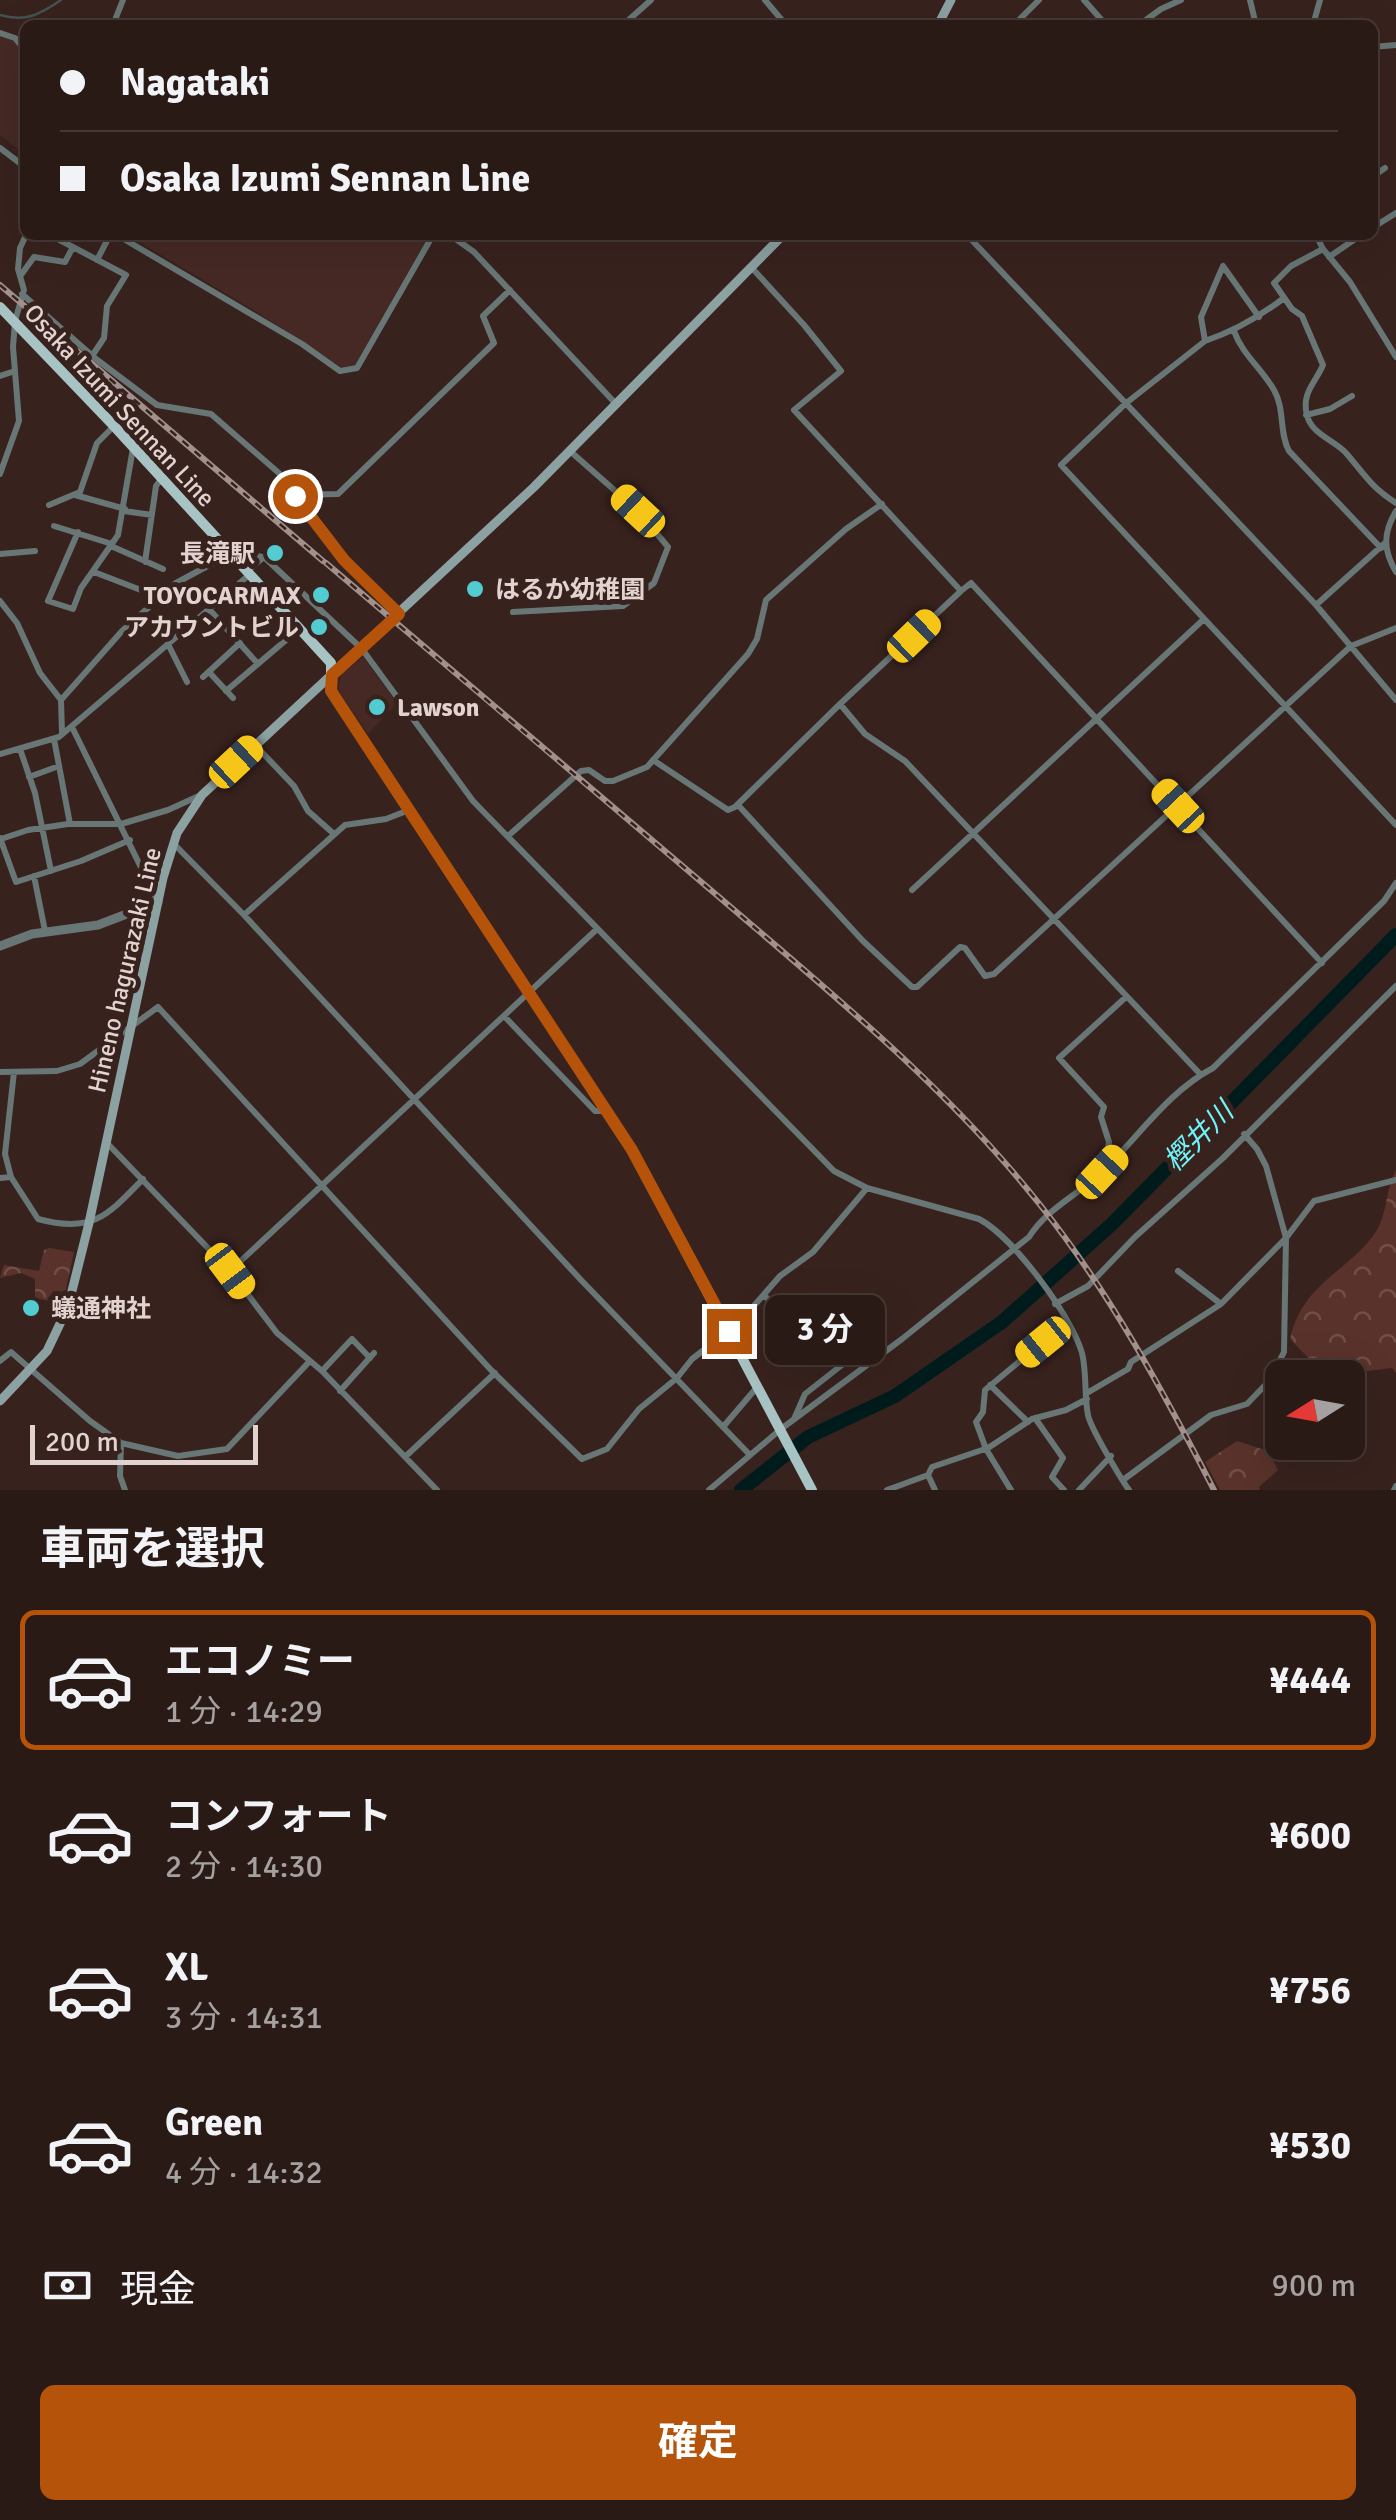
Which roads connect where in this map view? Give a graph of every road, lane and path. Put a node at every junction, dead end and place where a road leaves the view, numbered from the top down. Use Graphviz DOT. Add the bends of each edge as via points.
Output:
graph roads {
  1 [pos="651,0"];
  2 [pos="766,0"];
  3 [pos="1040,0"];
  4 [pos="1084,0"];
  5 [pos="1181,0"];
  6 [pos="629,20"];
  7 [pos="782,20"];
  8 [pos="1019,20"];
  9 [pos="1102,20"];
  10 [pos="1146,20"];
  11 [pos="0,148"];
  12 [pos="20,163"];
  13 [pos="1385,168"];
  14 [pos="1378,173"];
  15 [pos="24,240"];
  16 [pos="60,240"];
  17 [pos="111,240"];
  18 [pos="123,240"];
  19 [pos="430,240"];
  20 [pos="457,240"];
  21 [pos="778,240"];
  22 [pos="972,240"];
  23 [pos="978,240"];
  24 [pos="1318,240"];
  25 [pos="1353,240"];
  26 [pos="975,243"];
  27 [pos="73,247"];
  28 [pos="1323,249"];
  29 [pos="1329,257"];
  30 [pos="97,260"];
  31 [pos="752,268"];
  32 [pos="20,276"];
  33 [pos="510,290"];
  34 [pos="22,294"];
  35 [pos="1284,298"];
  36 [pos="0,307"];
  37 [pos="1260,317"];
  38 [pos="15,322"];
  39 [pos="1234,331"];
  40 [pos="1205,341"];
  41 [pos="92,356"];
  42 [pos="1396,358"];
  43 [pos="15,371"];
  44 [pos="0,376"];
  45 [pos="1352,396"];
  46 [pos="616,404"];
  47 [pos="1125,404"];
  48 [pos="1306,415"];
  49 [pos="114,426"];
  50 [pos="134,447"];
  51 [pos="570,451"];
  52 [pos="0,474"];
  53 [pos="162,478"];
  54 [pos="75,495"];
  55 [pos="295,496"];
  56 [pos="1396,502"];
  57 [pos="882,504"];
  58 [pos="49,506"];
  59 [pos="125,510"];
  60 [pos="1396,511"];
  61 [pos="152,514"];
  62 [pos="54,526"];
  63 [pos="78,532"];
  64 [pos="111,545"];
  65 [pos="1383,546"];
  66 [pos="35,550"];
  67 [pos="227,551"];
  68 [pos="0,554"];
  69 [pos="264,557"];
  70 [pos="145,562"];
  71 [pos="163,569"];
  72 [pos="94,572"];
  73 [pos="1396,572"];
  74 [pos="248,573"];
  75 [pos="961,591"];
  76 [pos="146,592"];
  77 [pos="0,602"];
  78 [pos="1316,605"];
  79 [pos="209,610"];
  80 [pos="513,612"];
  81 [pos="399,614"];
  82 [pos="1204,619"];
  83 [pos="1396,628"];
  84 [pos="299,629"];
  85 [pos="240,643"];
  86 [pos="168,644"];
  87 [pos="1351,646"];
  88 [pos="362,649"];
  89 [pos="258,664"];
  90 [pos="332,675"];
  91 [pos="187,682"];
  92 [pos="226,691"];
  93 [pos="234,698"];
  94 [pos="61,700"];
  95 [pos="1396,700"];
  96 [pos="840,704"];
  97 [pos="1285,706"];
  98 [pos="1096,718"];
  99 [pos="72,726"];
  100 [pos="62,734"];
  101 [pos="54,740"];
  102 [pos="254,745"];
  103 [pos="20,749"];
  104 [pos="0,754"];
  105 [pos="653,760"];
  106 [pos="59,766"];
  107 [pos="29,776"];
  108 [pos="202,795"];
  109 [pos="738,805"];
  110 [pos="1178,806"];
  111 [pos="410,810"];
  112 [pos="70,824"];
  113 [pos="121,824"];
  114 [pos="1396,825"];
  115 [pos="42,828"];
  116 [pos="334,834"];
  117 [pos="972,834"];
  118 [pos="508,836"];
  119 [pos="0,838"];
  120 [pos="130,840"];
  121 [pos="173,843"];
  122 [pos="2,853"];
  123 [pos="51,871"];
  124 [pos="34,876"];
  125 [pos="1396,884"];
  126 [pos="912,890"];
  127 [pos="158,902"];
  128 [pos="244,915"];
  129 [pos="1053,920"];
  130 [pos="597,930"];
  131 [pos="45,931"];
  132 [pos="0,946"];
  133 [pos="1322,963"];
  134 [pos="1396,986"];
  135 [pos="529,992"];
  136 [pos="1126,997"];
  137 [pos="504,1016"];
  138 [pos="132,1026"];
  139 [pos="0,1064"];
  140 [pos="2,1072"];
  141 [pos="14,1072"];
  142 [pos="1200,1075"];
  143 [pos="414,1100"];
  144 [pos="608,1111"];
  145 [pos="1244,1134"];
  146 [pos="107,1143"];
  147 [pos="1102,1172"];
  148 [pos="11,1177"];
  149 [pos="0,1178"];
  150 [pos="143,1179"];
  151 [pos="1396,1180"];
  152 [pos="324,1184"];
  153 [pos="867,1188"];
  154 [pos="90,1223"];
  155 [pos="1286,1238"];
  156 [pos="1016,1249"];
  157 [pos="230,1271"];
  158 [pos="1178,1271"];
  159 [pos="765,1296"];
  160 [pos="1054,1302"];
  161 [pos="1221,1304"];
  162 [pos="1070,1326"];
  163 [pos="729,1331"];
  164 [pos="847,1360"];
  165 [pos="0,1361"];
  166 [pos="309,1362"];
  167 [pos="870,1363"];
  168 [pos="32,1370"];
  169 [pos="322,1371"];
  170 [pos="494,1373"];
  171 [pos="677,1378"];
  172 [pos="990,1385"];
  173 [pos="758,1386"];
  174 [pos="340,1391"];
  175 [pos="1088,1396"];
  176 [pos="0,1402"];
  177 [pos="793,1420"];
  178 [pos="1031,1420"];
  179 [pos="723,1427"];
  180 [pos="782,1432"];
  181 [pos="121,1442"];
  182 [pos="986,1449"];
  183 [pos="750,1455"];
  184 [pos="406,1456"];
  185 [pos="1111,1456"];
  186 [pos="928,1475"];
  187 [pos="1125,1487"];
  188 [pos="125,1490"];
  189 [pos="437,1490"];
  190 [pos="709,1490"];
  191 [pos="812,1490"];
  192 [pos="887,1490"];
  193 [pos="935,1490"];
  194 [pos="1011,1490"];
  195 [pos="1064,1490"];
  196 [pos="1079,1490"];
  1 -- 6 [label="street"];
  2 -- 7 [label="street"];
  3 -- 8 [label="street"];
  4 -- 9 [label="street"];
  5 -- 10 [label="street"];
  11 -- 12 [label="street"];
  13 -- 14 [label="street"];
  15 -- 32 [label="street"];
  16 -- 27 [label="street"];
  17 -- 30 [label="street"];
  18 -- 19 [label="street" via="340,371 358,368"];
  20 -- 33 [label="street"];
  21 -- 31 [label="main road, Hineno hagurazaki Line"];
  22 -- 26 [label="street"];
  23 -- 26 [label="street"];
  24 -- 28 [label="street"];
  25 -- 29 [label="street"];
  26 -- 47 [label="street"];
  27 -- 30 [label="street"];
  27 -- 32 [label="street" via="65,262 34,257"];
  28 -- 29 [label="street"];
  28 -- 35 [label="street" via="1274,283"];
  29 -- 42 [label="street"];
  30 -- 41 [label="street" via="126,275 107,306 104,338"];
  31 -- 46 [label="main road, Hineno hagurazaki Line"];
  31 -- 57 [label="street" via="841,371 794,410"];
  32 -- 34 [label="street"];
  33 -- 46 [label="street"];
  33 -- 55 [label="street" via="483,316 494,343 338,494"];
  34 -- 38 [label="street"];
  34 -- 41 [label="street"];
  35 -- 37 [label="street"];
  35 -- 48 [label="street" via="1302,316 1323,365 1309,385"];
  36 -- 38 [label="main road, Osaka Izumi Sennan Line"];
  37 -- 39 [label="street"];
  37 -- 40 [label="street" via="1223,266 1201,316"];
  38 -- 43 [label="street"];
  38 -- 49 [label="main road, Osaka Izumi Sennan Line"];
  39 -- 40 [label="street"];
  39 -- 65 [label="street" via="1277,395 1290,451"];
  40 -- 47 [label="street"];
  41 -- 55 [label="street" via="157,405 211,414 280,474"];
  43 -- 44 [label="street"];
  43 -- 52 [label="street" via="19,421"];
  45 -- 48 [label="street"];
  46 -- 51 [label="main road, Hineno hagurazaki Line"];
  47 -- 78 [label="street"];
  47 -- 82 [label="street" via="1061,464"];
  48 -- 56 [label="street" via="1367,482"];
  49 -- 50 [label="main road, Osaka Izumi Sennan Line"];
  49 -- 54 [label="street" via="97,443 85,485"];
  50 -- 53 [label="main road, Osaka Izumi Sennan Line"];
  50 -- 59 [label="street"];
  51 -- 80 [label="street" via="668,546 654,584 622,606"];
  51 -- 81 [label="main road, Hineno hagurazaki Line"];
  53 -- 61 [label="street"];
  53 -- 67 [label="main road, Osaka Izumi Sennan Line"];
  54 -- 58 [label="street"];
  54 -- 59 [label="street"];
  55 -- 81 [label="street" via="344,560"];
  57 -- 75 [label="street"];
  57 -- 105 [label="street" via="766,600 748,654"];
  59 -- 61 [label="street"];
  59 -- 64 [label="street"];
  60 -- 65 [label="street"];
  61 -- 70 [label="street"];
  62 -- 63 [label="street"];
  63 -- 64 [label="street"];
  63 -- 72 [label="street" via="48,601 72,608"];
  64 -- 70 [label="street"];
  64 -- 72 [label="street"];
  65 -- 73 [label="street"];
  65 -- 78 [label="street"];
  66 -- 68 [label="street"];
  67 -- 69 [label="street"];
  67 -- 74 [label="main road, Osaka Izumi Sennan Line"];
  67 -- 94 [label="street" via="176,583 122,631"];
  69 -- 74 [label="street"];
  69 -- 88 [label="street"];
  70 -- 71 [label="street"];
  72 -- 76 [label="street"];
  74 -- 79 [label="street"];
  74 -- 84 [label="main road, Osaka Izumi Sennan Line"];
  75 -- 96 [label="street"];
  75 -- 98 [label="street" via="971,583"];
  77 -- 94 [label="street"];
  78 -- 87 [label="street"];
  79 -- 85 [label="street"];
  79 -- 86 [label="street"];
  81 -- 88 [label="main road, Hineno hagurazaki Line"];
  82 -- 97 [label="street"];
  82 -- 98 [label="street"];
  83 -- 87 [label="street"];
  84 -- 89 [label="street"];
  84 -- 90 [label="main road, Osaka Izumi Sennan Line" via="331,664"];
  85 -- 89 [label="street"];
  85 -- 92 [label="street" via="206,674"];
  86 -- 91 [label="street"];
  86 -- 99 [label="street"];
  87 -- 95 [label="street"];
  87 -- 97 [label="street"];
  88 -- 90 [label="main road, Hineno hagurazaki Line"];
  88 -- 118 [label="street" via="473,800"];
  89 -- 92 [label="street"];
  90 -- 102 [label="main road, Hineno hagurazaki Line"];
  90 -- 111 [label="main road, Osaka Izumi Sennan Line" via="331,691"];
  92 -- 93 [label="street"];
  94 -- 100 [label="street"];
  96 -- 109 [label="street"];
  96 -- 117 [label="street"];
  97 -- 110 [label="street"];
  97 -- 114 [label="street"];
  98 -- 110 [label="street"];
  98 -- 117 [label="street"];
  99 -- 100 [label="street"];
  99 -- 113 [label="street"];
  100 -- 101 [label="street"];
  101 -- 103 [label="street"];
  101 -- 106 [label="street"];
  102 -- 108 [label="main road, Hineno hagurazaki Line"];
  102 -- 116 [label="street"];
  103 -- 104 [label="street"];
  103 -- 107 [label="street"];
  105 -- 109 [label="street" via="728,810"];
  105 -- 118 [label="street" via="612,781 589,770 574,774"];
  106 -- 107 [label="street"];
  106 -- 112 [label="street"];
  107 -- 115 [label="street"];
  108 -- 113 [label="street"];
  108 -- 121 [label="main road, Hineno hagurazaki Line"];
  109 -- 129 [label="street" via="912,987 960,947 985,976 994,974"];
  110 -- 129 [label="street"];
  110 -- 133 [label="street"];
  111 -- 116 [label="street" via="345,824"];
  111 -- 135 [label="main road, Osaka Izumi Sennan Line"];
  112 -- 113 [label="street"];
  112 -- 115 [label="street"];
  113 -- 120 [label="street"];
  115 -- 119 [label="street"];
  115 -- 123 [label="street"];
  116 -- 128 [label="street"];
  117 -- 126 [label="street"];
  117 -- 129 [label="street"];
  118 -- 130 [label="street"];
  119 -- 122 [label="street"];
  120 -- 123 [label="street"];
  120 -- 127 [label="street"];
  121 -- 127 [label="main road, Hineno hagurazaki Line"];
  121 -- 128 [label="street"];
  122 -- 124 [label="street" via="16,882"];
  123 -- 124 [label="street"];
  124 -- 131 [label="street"];
  125 -- 133 [label="street"];
  127 -- 131 [label="street" via="98,925"];
  127 -- 138 [label="main road, Hineno hagurazaki Line"];
  128 -- 143 [label="street"];
  129 -- 136 [label="street"];
  130 -- 135 [label="street"];
  130 -- 153 [label="street" via="834,1172"];
  131 -- 132 [label="street"];
  133 -- 142 [label="street"];
  134 -- 145 [label="street"];
  135 -- 137 [label="street"];
  135 -- 144 [label="main road, Osaka Izumi Sennan Line"];
  136 -- 142 [label="street"];
  136 -- 147 [label="street" via="1058,1058 1104,1107 1109,1142"];
  137 -- 143 [label="street"];
  137 -- 144 [label="street" via="595,1111"];
  138 -- 141 [label="street" via="80,1064 57,1072"];
  138 -- 146 [label="main road, Hineno hagurazaki Line"];
  138 -- 152 [label="street" via="158,1007"];
  139 -- 140 [label="street"];
  140 -- 141 [label="street"];
  141 -- 148 [label="street" via="5,1154"];
  142 -- 147 [label="street"];
  143 -- 152 [label="street"];
  143 -- 171 [label="street"];
  144 -- 163 [label="main road, Osaka Izumi Sennan Line"];
  145 -- 155 [label="street" via="1266,1166"];
  145 -- 160 [label="street" via="1088,1286"];
  146 -- 150 [label="street"];
  146 -- 154 [label="main road, Hineno hagurazaki Line"];
  147 -- 156 [label="street" via="1039,1220"];
  148 -- 149 [label="street"];
  148 -- 154 [label="street" via="38,1219"];
  150 -- 154 [label="street"];
  150 -- 157 [label="street"];
  151 -- 155 [label="street" via="1314,1201"];
  152 -- 157 [label="street"];
  152 -- 170 [label="street"];
  153 -- 156 [label="street" via="979,1219"];
  153 -- 159 [label="street"];
  154 -- 168 [label="main road, Hineno hagurazaki Line" via="68,1307"];
  155 -- 161 [label="street"];
  155 -- 187 [label="street" via="1284,1352 1270,1380 1247,1404 1211,1414"];
  156 -- 160 [label="street"];
  156 -- 167 [label="street"];
  157 -- 166 [label="street"];
  158 -- 161 [label="street"];
  159 -- 163 [label="street"];
  159 -- 164 [label="street" via="818,1354"];
  160 -- 162 [label="street"];
  161 -- 175 [label="street"];
  162 -- 172 [label="street"];
  162 -- 175 [label="street"];
  163 -- 171 [label="street"];
  163 -- 173 [label="main road, Osaka Izumi Sennan Line"];
  164 -- 167 [label="street"];
  164 -- 177 [label="street" via="806,1394"];
  165 -- 168 [label="street" via="11,1352"];
  166 -- 169 [label="street"];
  166 -- 181 [label="street" via="227,1448 178,1456"];
  167 -- 177 [label="street"];
  168 -- 176 [label="main road, Hineno hagurazaki Line"];
  168 -- 181 [label="street"];
  169 -- 174 [label="street"];
  169 -- 174 [label="street" via="352,1339 372,1356"];
  170 -- 171 [label="street" via="582,1459 607,1449 639,1409"];
  170 -- 184 [label="street"];
  171 -- 179 [label="street"];
  172 -- 178 [label="street"];
  172 -- 182 [label="street" via="976,1422"];
  173 -- 179 [label="street"];
  173 -- 180 [label="main road, Osaka Izumi Sennan Line"];
  174 -- 184 [label="street"];
  175 -- 178 [label="street"];
  175 -- 185 [label="street" via="1090,1420"];
  177 -- 180 [label="street"];
  178 -- 182 [label="street"];
  178 -- 195 [label="street" via="1063,1458 1052,1477"];
  179 -- 183 [label="street"];
  180 -- 183 [label="street"];
  180 -- 191 [label="main road, Osaka Izumi Sennan Line"];
  181 -- 188 [label="street"];
  182 -- 186 [label="street" via="932,1467"];
  182 -- 194 [label="street"];
  183 -- 190 [label="street"];
  184 -- 189 [label="street"];
  185 -- 187 [label="street"];
  185 -- 196 [label="street"];
  186 -- 192 [label="street"];
  186 -- 193 [label="street"];
}
